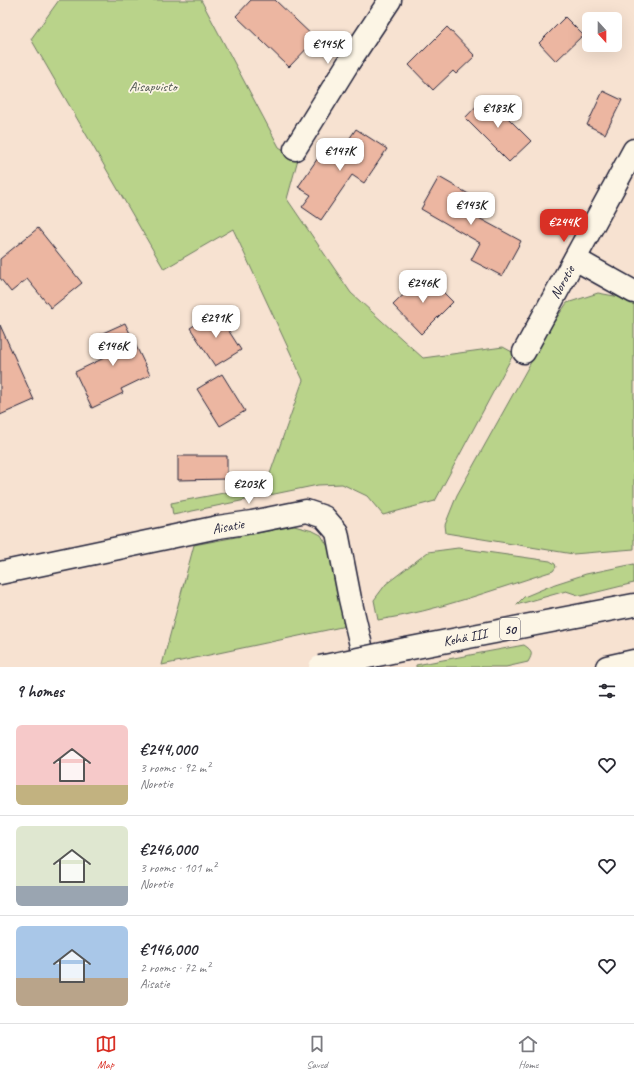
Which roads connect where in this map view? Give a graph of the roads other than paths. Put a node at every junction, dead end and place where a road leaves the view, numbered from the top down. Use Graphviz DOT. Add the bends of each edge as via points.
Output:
graph roads {
  1 [pos="390,0"];
  2 [pos="296,149"];
  3 [pos="634,150"];
  4 [pos="575,259"];
  5 [pos="634,292"];
  6 [pos="524,352"];
  7 [pos="0,573"];
  8 [pos="634,605"];
  9 [pos="634,661"];
  10 [pos="320,667"];
  11 [pos="366,667"];
  12 [pos="607,667"];
  1 -- 2 [label="main road"];
  3 -- 4 [label="main road, Norotie"];
  4 -- 5 [label="main road"];
  4 -- 6 [label="main road, Norotie"];
  7 -- 11 [label="main road, Aisatie" via="306,511 324,517 337,532"];
  8 -- 10 [label="main road, Kehä III / 50, bridge"];
  9 -- 12 [label="main road"];
}
